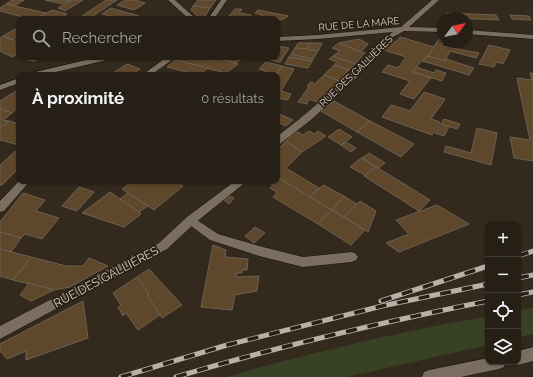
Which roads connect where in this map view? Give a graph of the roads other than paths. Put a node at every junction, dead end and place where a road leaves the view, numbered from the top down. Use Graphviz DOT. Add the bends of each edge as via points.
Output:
graph roads {
  1 [pos="171,0"];
  2 [pos="224,0"];
  3 [pos="436,0"];
  4 [pos="190,16"];
  5 [pos="213,16"];
  6 [pos="402,30"];
  7 [pos="437,30"];
  8 [pos="473,32"];
  9 [pos="533,37"];
  10 [pos="280,39"];
  11 [pos="96,60"];
  12 [pos="168,60"];
  13 [pos="46,72"];
  14 [pos="150,72"];
  15 [pos="16,81"];
  16 [pos="0,88"];
  17 [pos="280,138"];
  18 [pos="22,184"];
  19 [pos="238,184"];
  20 [pos="0,208"];
  21 [pos="191,220"];
  22 [pos="352,257"];
  23 [pos="0,333"];
  24 [pos="533,354"];
  25 [pos="521,357"];
  26 [pos="485,365"];
  27 [pos="429,377"];
  1 -- 4 [label="street"];
  2 -- 5 [label="street"];
  3 -- 6 [label="street, RUE DES GALLIÈRES"];
  6 -- 7 [label="street, RUE DE LA MARE"];
  6 -- 10 [label="street, RUE DE LA MARE"];
  6 -- 17 [label="street, RUE DES GALLIÈRES" via="390,37 309,117"];
  8 -- 9 [label="street"];
  11 -- 13 [label="street"];
  12 -- 14 [label="street"];
  15 -- 16 [label="street"];
  18 -- 20 [label="street"];
  19 -- 21 [label="street, RUE DES GALLIÈRES"];
  21 -- 22 [label="street" via="214,237 303,262"];
  21 -- 23 [label="street, RUE DES GALLIÈRES" via="163,246"];
  24 -- 25 [label="street"];
  26 -- 27 [label="street"];
}
